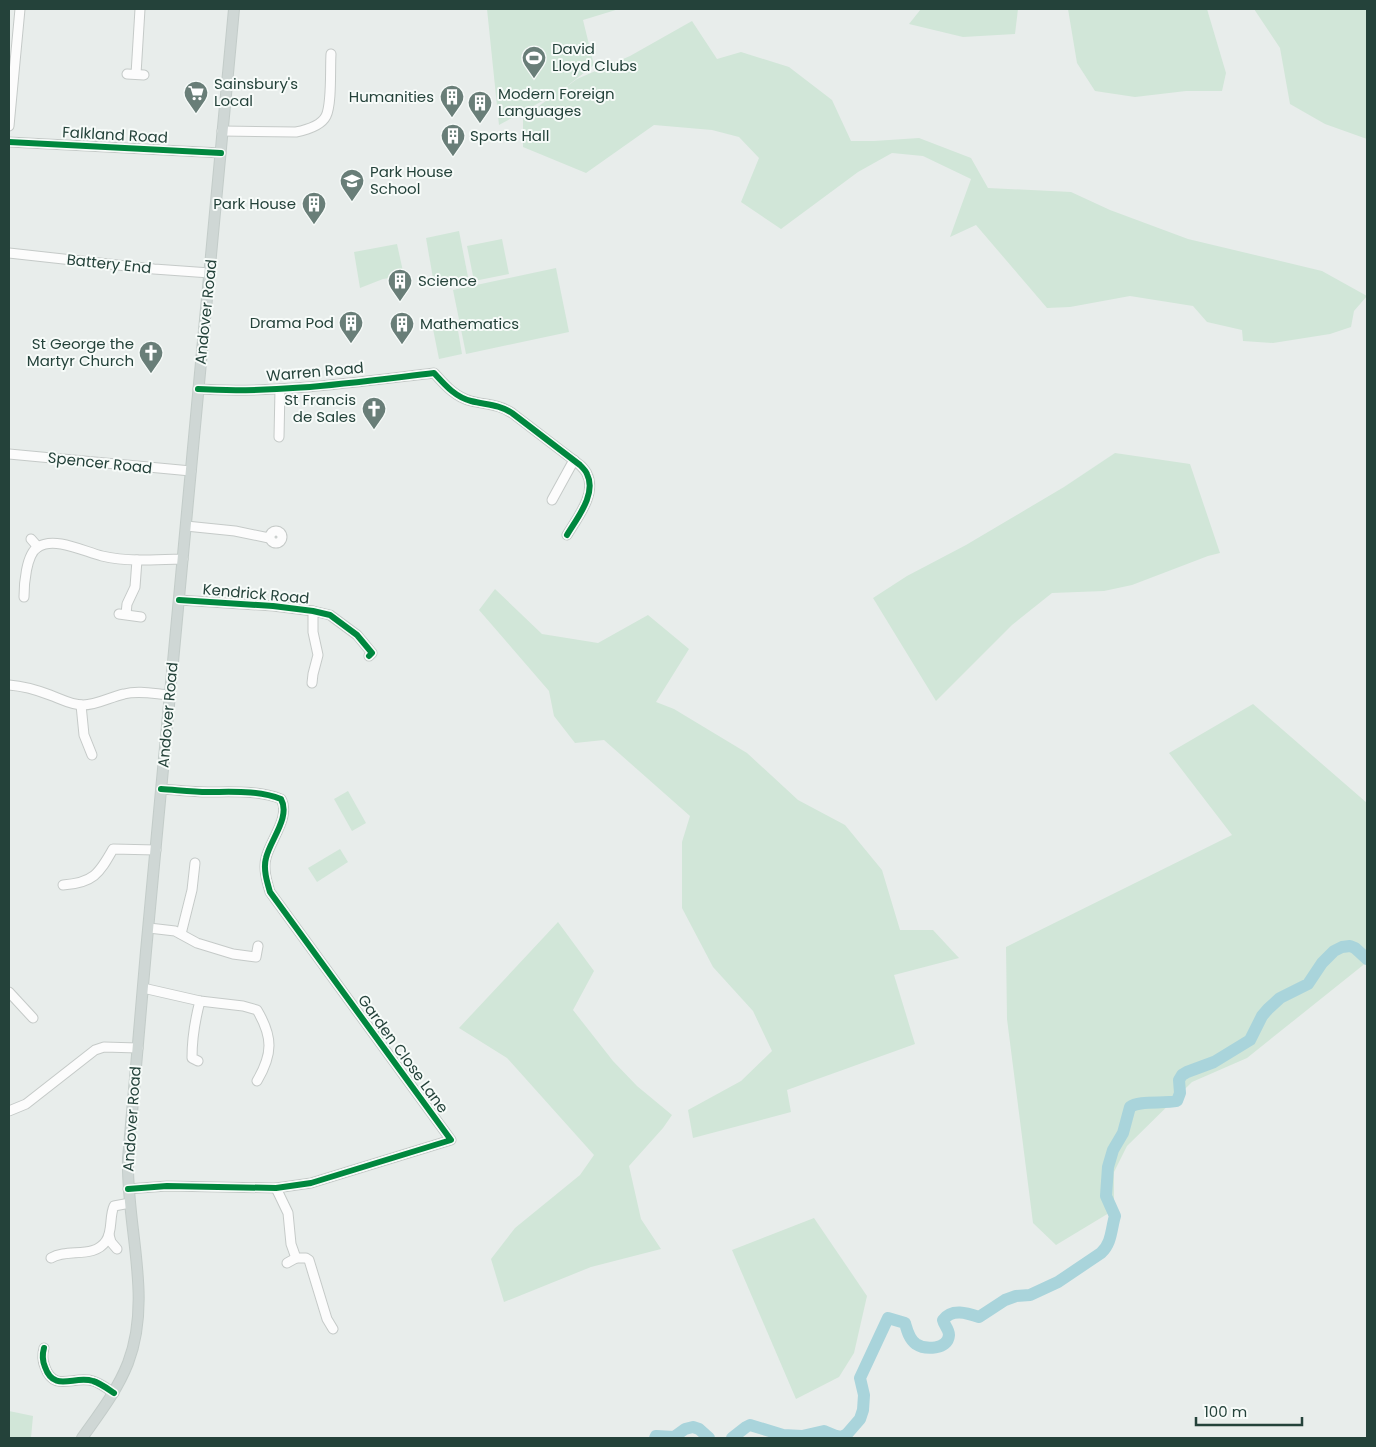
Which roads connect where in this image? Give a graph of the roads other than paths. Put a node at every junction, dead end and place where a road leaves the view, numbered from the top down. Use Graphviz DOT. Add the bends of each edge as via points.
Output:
graph roads {
  1 [pos="20,9"];
  2 [pos="140,9"];
  3 [pos="234,9"];
  4 [pos="331,54"];
  5 [pos="136,74"];
  6 [pos="9,126"];
  7 [pos="222,131"];
  8 [pos="9,142"];
  9 [pos="221,153"];
  10 [pos="9,253"];
  11 [pos="210,273"];
  12 [pos="198,389"];
  13 [pos="280,389"];
  14 [pos="280,437"];
  15 [pos="9,454"];
  16 [pos="574,460"];
  17 [pos="191,471"];
  18 [pos="552,500"];
  19 [pos="186,526"];
  20 [pos="567,535"];
  21 [pos="270,538"];
  22 [pos="31,539"];
  23 [pos="38,547"];
  24 [pos="137,560"];
  25 [pos="183,560"];
  26 [pos="24,597"];
  27 [pos="179,600"];
  28 [pos="313,611"];
  29 [pos="141,617"];
  30 [pos="369,656"];
  31 [pos="312,683"];
  32 [pos="9,686"];
  33 [pos="170,696"];
  34 [pos="82,705"];
  35 [pos="92,755"];
  36 [pos="161,789"];
  37 [pos="156,850"];
  38 [pos="195,863"];
  39 [pos="64,885"];
  40 [pos="148,928"];
  41 [pos="181,934"];
  42 [pos="258,946"];
  43 [pos="143,988"];
  44 [pos="9,992"];
  45 [pos="200,1001"];
  46 [pos="34,1018"];
  47 [pos="138,1048"];
  48 [pos="198,1061"];
  49 [pos="257,1081"];
  50 [pos="9,1111"];
  51 [pos="276,1188"];
  52 [pos="128,1189"];
  53 [pos="130,1203"];
  54 [pos="109,1236"];
  55 [pos="117,1249"];
  56 [pos="63,1253"];
  57 [pos="51,1258"];
  58 [pos="296,1258"];
  59 [pos="287,1262"];
  60 [pos="60,1263"];
  61 [pos="333,1329"];
  62 [pos="44,1348"];
  63 [pos="114,1392"];
  64 [pos="82,1438"];
  1 -- 6 [label="street"];
  2 -- 5 [label="street"];
  3 -- 7 [label="main road, Andover Road"];
  4 -- 7 [label="street" via="329,106 321,122 296,132"];
  7 -- 9 [label="main road, Andover Road"];
  8 -- 9 [label="street, Falkland Road"];
  9 -- 11 [label="main road, Andover Road"];
  10 -- 11 [label="street, Battery End"];
  11 -- 12 [label="main road, Andover Road"];
  12 -- 13 [label="street, Warren Road"];
  12 -- 17 [label="main road, Andover Road"];
  13 -- 14 [label="street"];
  13 -- 16 [label="street, Warren Road" via="434,373 449,390 462,398 507,410"];
  15 -- 17 [label="street, Spencer Road"];
  16 -- 18 [label="street"];
  16 -- 20 [label="street" via="587,474 589,495"];
  17 -- 19 [label="main road, Andover Road"];
  19 -- 21 [label="street"];
  19 -- 25 [label="main road, Andover Road"];
  22 -- 23 [label="street"];
  23 -- 24 [label="street" via="52,543 100,556"];
  23 -- 26 [label="street" via="27,566"];
  24 -- 25 [label="street"];
  24 -- 29 [label="street" via="135,587 122,614"];
  25 -- 27 [label="main road, Andover Road"];
  27 -- 28 [label="street, Kendrick Road"];
  27 -- 33 [label="main road, Andover Road"];
  28 -- 30 [label="street, Kendrick Road" via="330,615 345,625 372,653"];
  28 -- 31 [label="street, Kendrick Road" via="312,632 318,655"];
  32 -- 34 [label="street"];
  33 -- 34 [label="street" via="125,693"];
  33 -- 36 [label="main road, Andover Road"];
  34 -- 35 [label="street" via="84,735"];
  36 -- 37 [label="main road, Andover Road"];
  36 -- 51 [label="street, Garden Close Lane" via="246,792 281,799 282,816 266,858 270,892 451,1140 311,1183"];
  37 -- 39 [label="street" via="110,847 101,871 94,877"];
  37 -- 40 [label="main road, Andover Road"];
  38 -- 41 [label="street"];
  40 -- 41 [label="street"];
  40 -- 43 [label="main road, Andover Road"];
  41 -- 42 [label="street" via="197,943 256,958"];
  43 -- 45 [label="street"];
  43 -- 47 [label="main road, Andover Road"];
  44 -- 46 [label="street"];
  45 -- 48 [label="street" via="192,1048 192,1058"];
  45 -- 49 [label="street" via="257,1010 267,1027 269,1041 264,1069"];
  47 -- 50 [label="street" via="104,1047 96,1050 26,1104"];
  47 -- 52 [label="main road, Andover Road"];
  51 -- 52 [label="street, Garden Close Lane" via="167,1186"];
  51 -- 58 [label="street" via="288,1214"];
  52 -- 53 [label="main road, Andover Road"];
  53 -- 54 [label="street" via="114,1206"];
  53 -- 63 [label="main road, Andover Road" via="138,1314 131,1353"];
  54 -- 55 [label="street"];
  54 -- 56 [label="street" via="97,1248"];
  56 -- 57 [label="street"];
  56 -- 60 [label="street"];
  58 -- 59 [label="street"];
  58 -- 61 [label="street" via="309,1260"];
  62 -- 63 [label="street" via="42,1361 57,1385 93,1381"];
  63 -- 64 [label="main road, Andover Road"];
}
